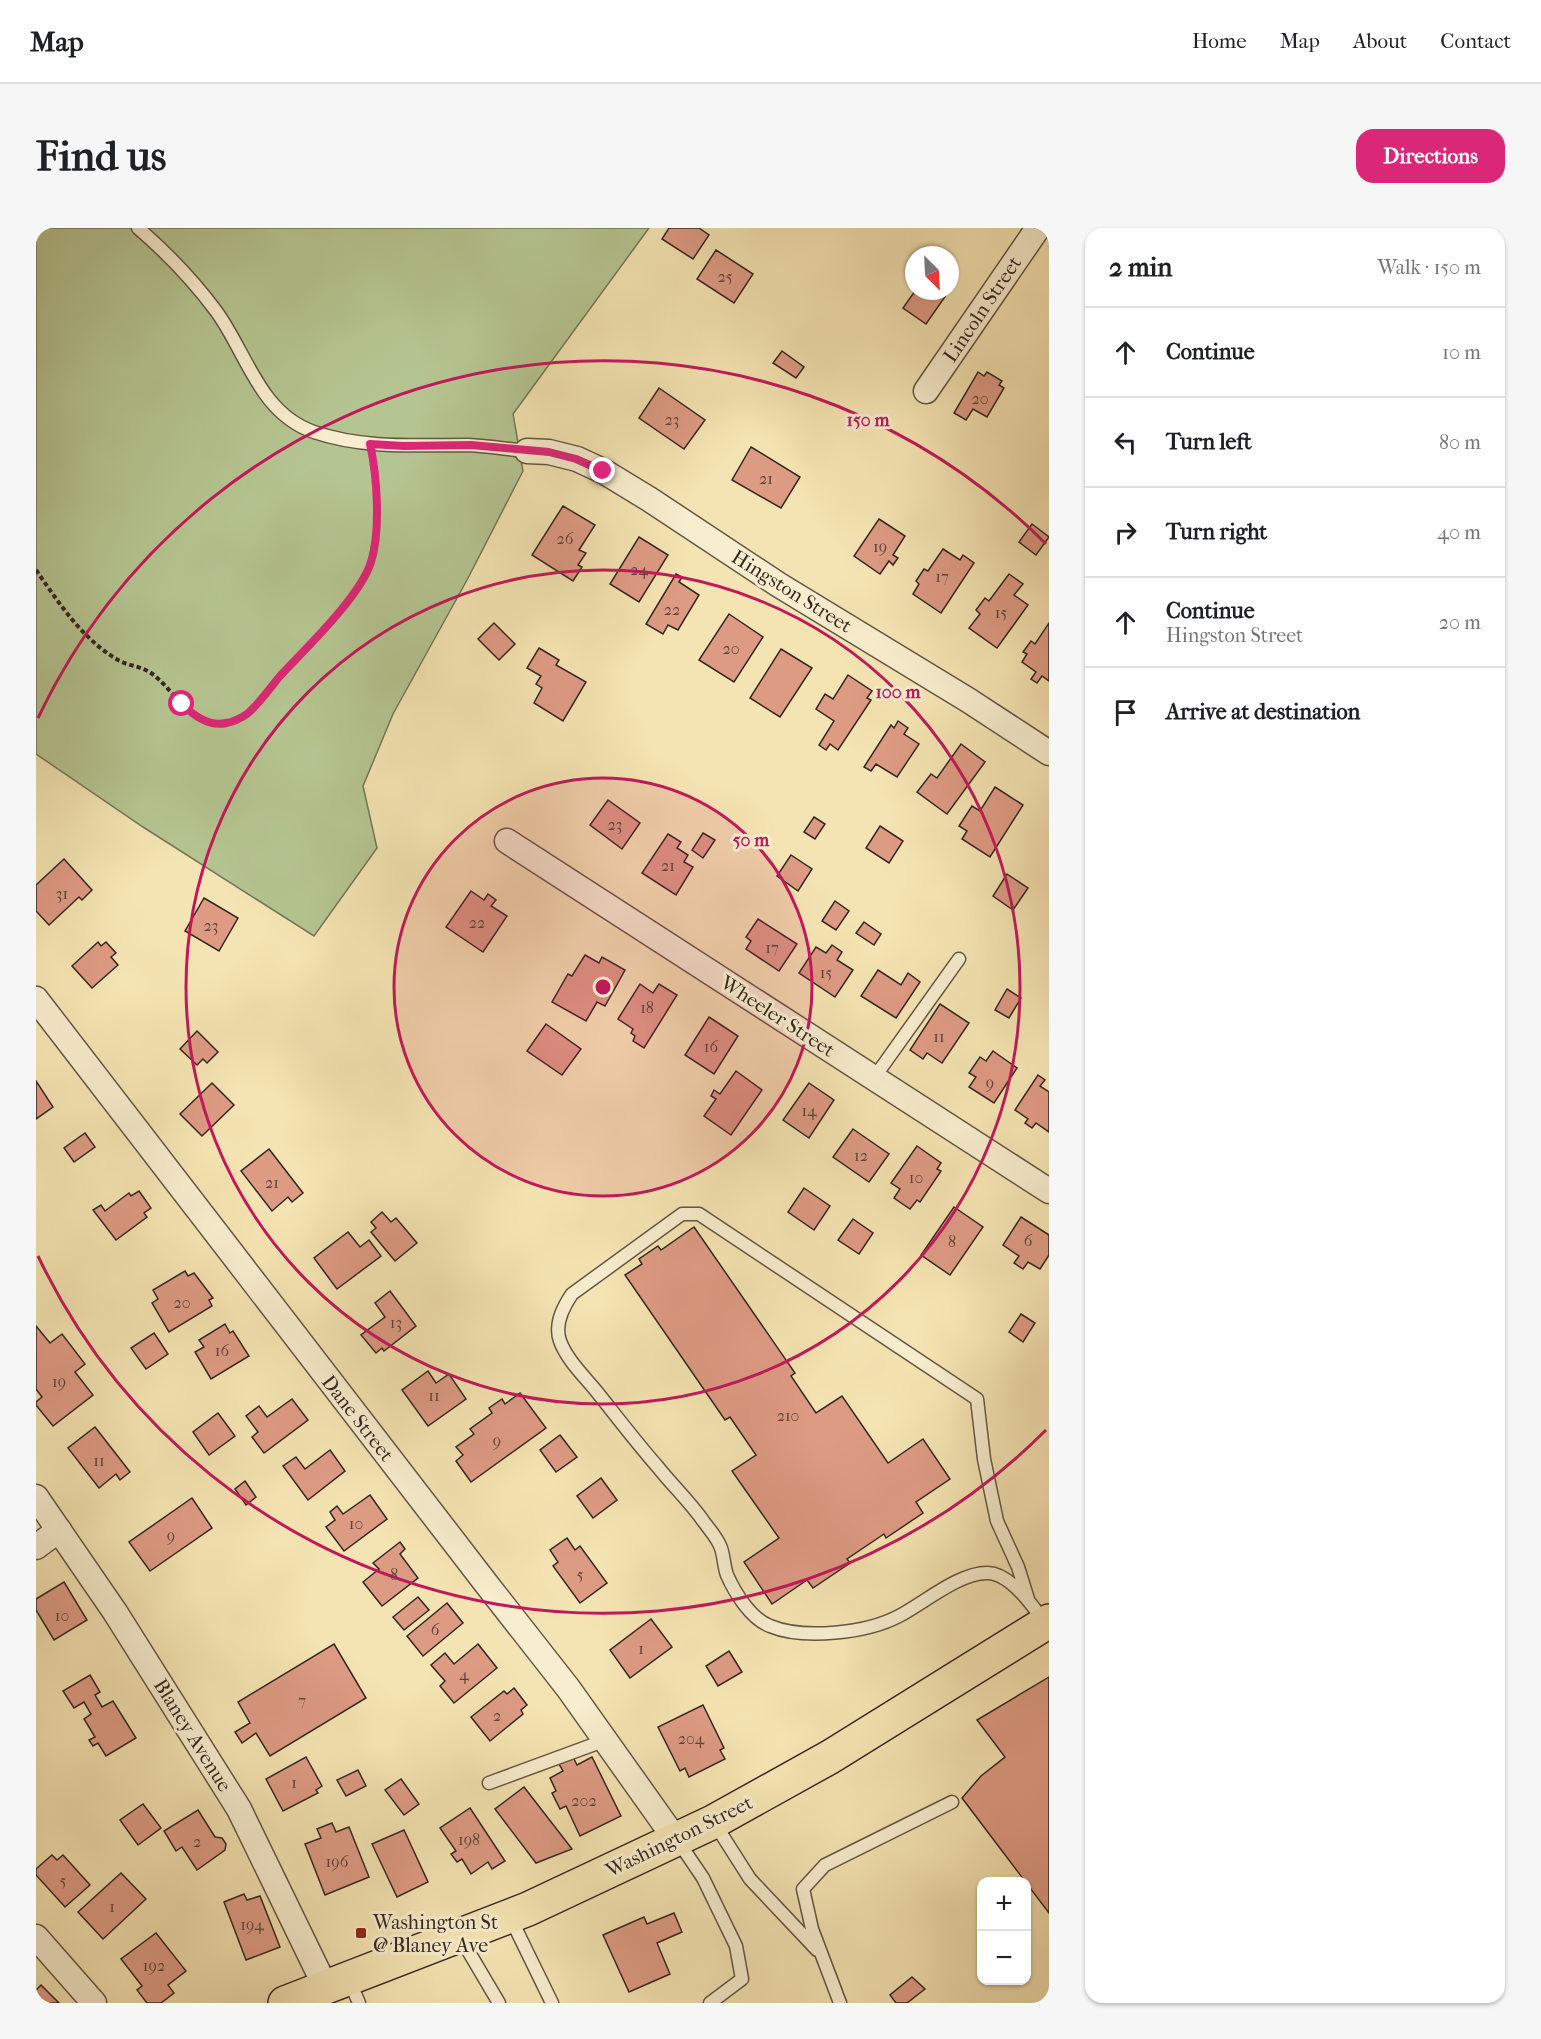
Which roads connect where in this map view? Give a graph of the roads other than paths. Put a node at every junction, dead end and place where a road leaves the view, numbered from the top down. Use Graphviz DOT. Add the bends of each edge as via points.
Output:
graph roads {
  1 [pos="138,228"];
  2 [pos="1038,228"];
  3 [pos="926,391"];
  4 [pos="527,451"];
  5 [pos="1049,753"];
  6 [pos="507,841"];
  7 [pos="958,959"];
  8 [pos="36,999"];
  9 [pos="874,1078"];
  10 [pos="1049,1191"];
  11 [pos="36,1497"];
  12 [pos="59,1530"];
  13 [pos="36,1547"];
  14 [pos="1041,1614"];
  15 [pos="606,1740"];
  16 [pos="489,1783"];
  17 [pos="952,1802"];
  18 [pos="713,1822"];
  19 [pos="676,1840"];
  20 [pos="510,1916"];
  21 [pos="459,1936"];
  22 [pos="36,1937"];
  23 [pos="822,1955"];
  24 [pos="344,1990"];
  25 [pos="94,2003"];
  26 [pos="285,2003"];
  27 [pos="499,2003"];
  28 [pos="552,2003"];
  29 [pos="710,2003"];
  30 [pos="840,2003"];
  1 -- 4 [label="lane" via="181,268 217,312 260,389 294,422 332,437 370,444 471,445"];
  2 -- 3 [label="street, Lincoln Street"];
  4 -- 5 [label="street, Hingston Street" via="576,459 603,471"];
  6 -- 9 [label="street, Wheeler Street"];
  7 -- 9 [label="lane"];
  8 -- 15 [label="street, Dane Street"];
  9 -- 10 [label="street, Wheeler Street"];
  11 -- 12 [label="street, Blaney Avenue"];
  12 -- 13 [label="street"];
  12 -- 24 [label="street, Blaney Avenue" via="239,1809"];
  14 -- 14 [label="lane" via="997,1521 977,1399 699,1215 682,1214 572,1294 558,1324 559,1340 644,1452 702,1519 721,1546 726,1573 740,1599 755,1616 770,1626 808,1633 877,1625 960,1580 988,1573 1003,1578"];
  14 -- 18 [label="main road, Washington Street" via="830,1757"];
  15 -- 16 [label="lane"];
  15 -- 19 [label="street, Dane Street"];
  17 -- 23 [label="lane" via="825,1865 803,1889"];
  18 -- 19 [label="main road, Washington Street"];
  18 -- 23 [label="lane" via="750,1879"];
  19 -- 20 [label="main road, Washington Street"];
  19 -- 29 [label="lane" via="703,1878 736,1946 742,1979"];
  20 -- 21 [label="main road, Washington Street"];
  20 -- 28 [label="lane"];
  21 -- 24 [label="main road, Washington Street"];
  21 -- 27 [label="lane"];
  22 -- 25 [label="street"];
  23 -- 30 [label="lane"];
  24 -- 26 [label="main road, Washington Street"];
}
